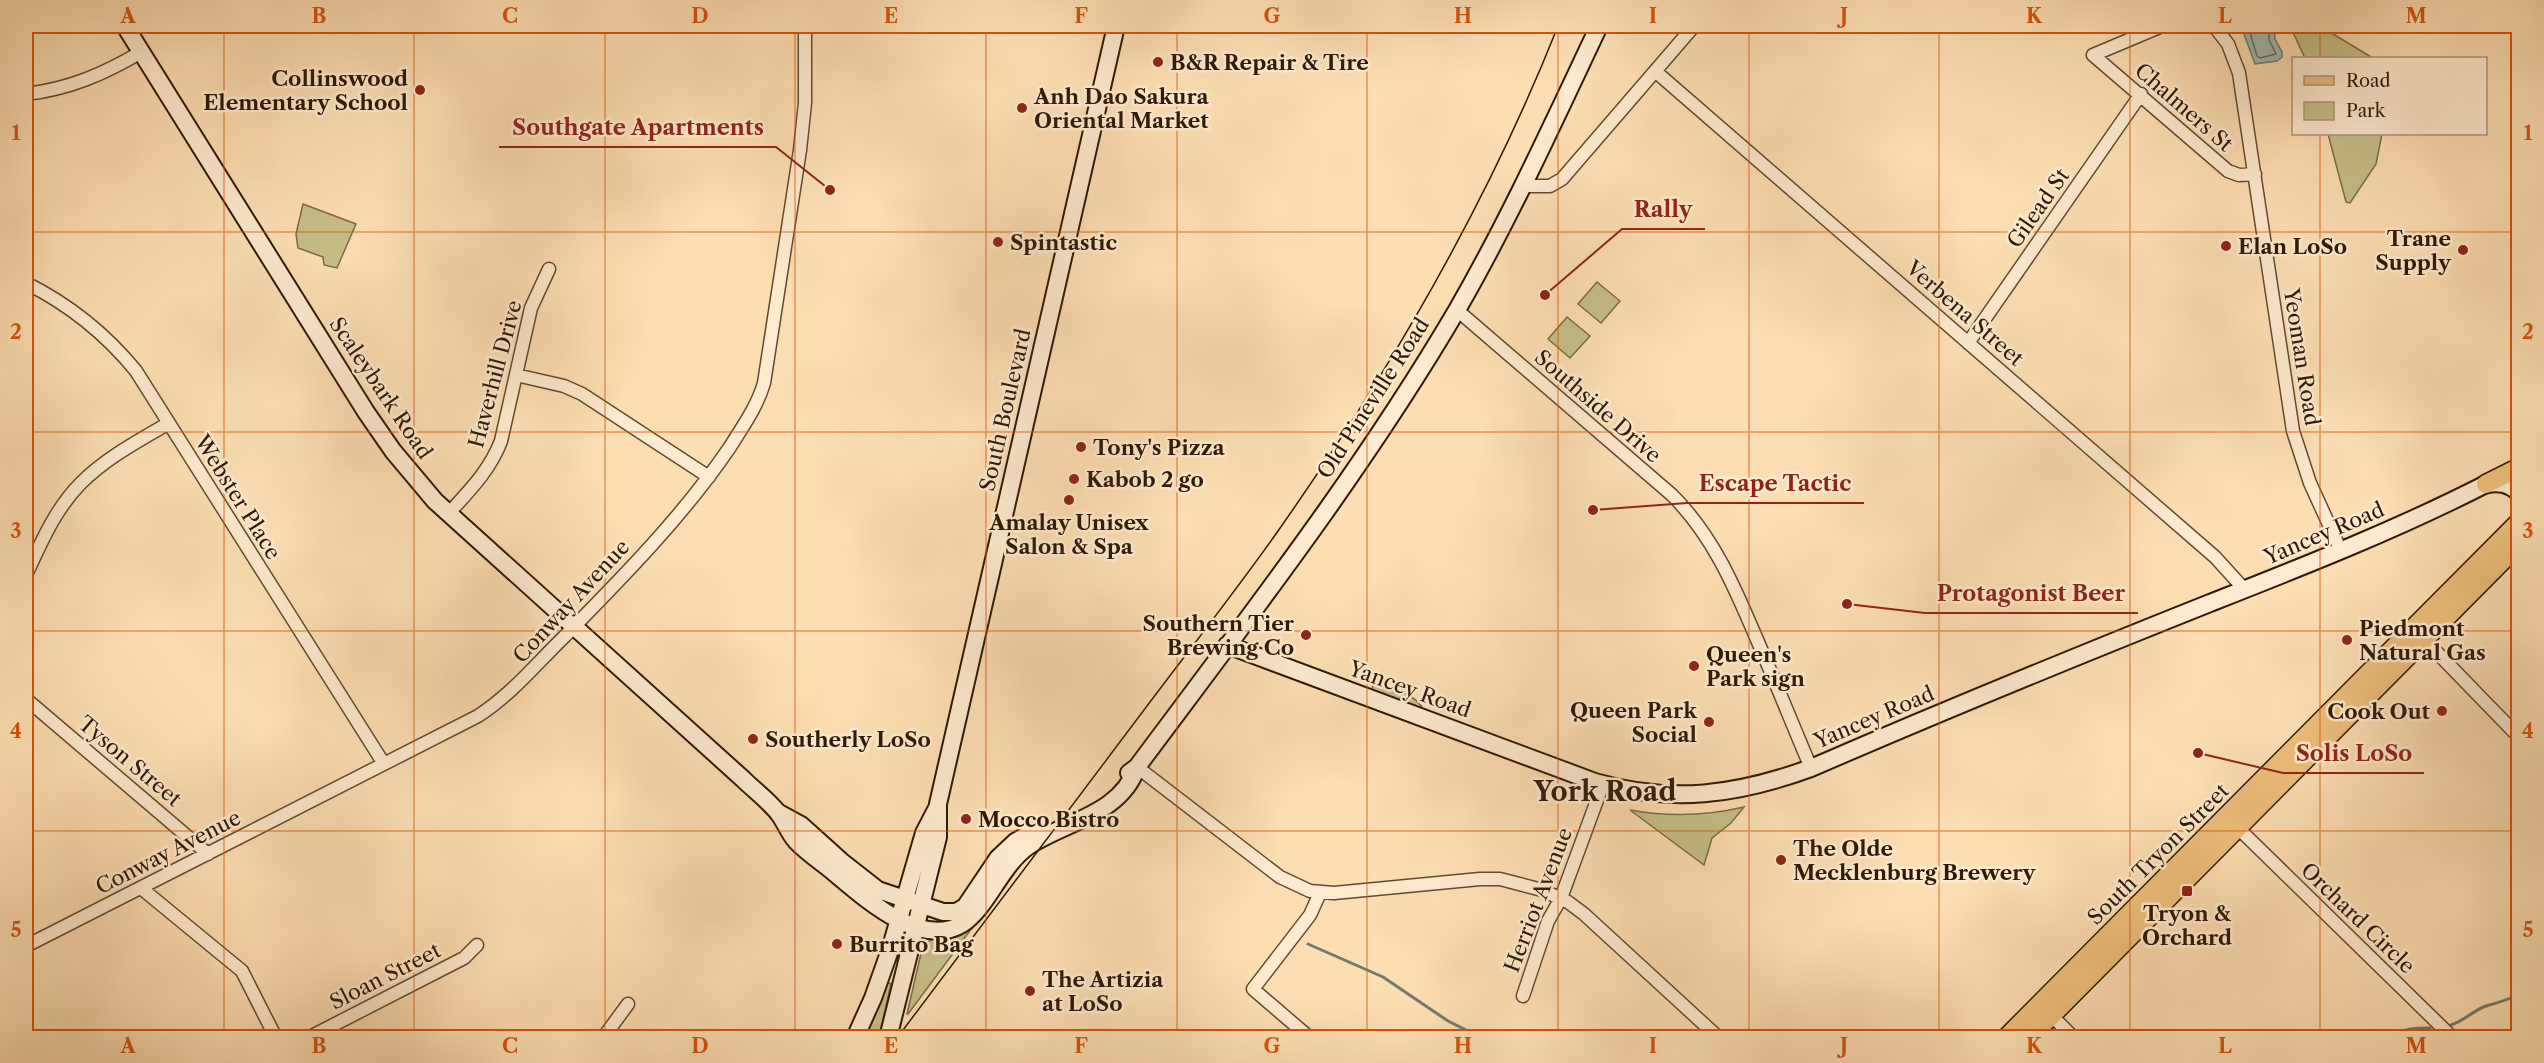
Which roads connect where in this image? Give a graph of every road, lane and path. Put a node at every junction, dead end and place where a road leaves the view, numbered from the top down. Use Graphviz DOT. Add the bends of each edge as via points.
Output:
graph roads {
  1 [pos="805,26"];
  2 [pos="1116,26"];
  3 [pos="1599,26"];
  4 [pos="1694,26"];
  5 [pos="2162,26"];
  6 [pos="2214,26"];
  7 [pos="130,27"];
  8 [pos="141,52"];
  9 [pos="1655,71"];
  10 [pos="26,94"];
  11 [pos="2141,94"];
  12 [pos="2255,174"];
  13 [pos="1522,186"];
  14 [pos="549,269"];
  15 [pos="26,283"];
  16 [pos="1457,310"];
  17 [pos="1968,343"];
  18 [pos="516,375"];
  19 [pos="169,423"];
  20 [pos="2518,468"];
  21 [pos="709,477"];
  22 [pos="2486,484"];
  23 [pos="2518,492"];
  24 [pos="449,513"];
  25 [pos="2518,523"];
  26 [pos="2518,545"];
  27 [pos="2341,551"];
  28 [pos="26,575"];
  29 [pos="2245,590"];
  30 [pos="575,626"];
  31 [pos="2418,633"];
  32 [pos="1227,645"];
  33 [pos="26,699"];
  34 [pos="2518,736"];
  35 [pos="384,764"];
  36 [pos="1137,767"];
  37 [pos="1811,768"];
  38 [pos="1603,784"];
  39 [pos="938,804"];
  40 [pos="778,813"];
  41 [pos="2237,827"];
  42 [pos="208,854"];
  43 [pos="141,888"];
  44 [pos="1320,892"];
  45 [pos="1561,898"];
  46 [pos="904,900"];
  47 [pos="921,906"];
  48 [pos="898,920"];
  49 [pos="915,927"];
  50 [pos="477,945"];
  51 [pos="26,946"];
  52 [pos="1523,996"];
  53 [pos="628,1004"];
  54 [pos="2046,1009"];
  55 [pos="330,1033"];
  56 [pos="276,1038"];
  57 [pos="308,1038"];
  58 [pos="603,1038"];
  59 [pos="855,1038"];
  60 [pos="888,1038"];
  61 [pos="1310,1038"];
  62 [pos="1719,1038"];
  63 [pos="2006,1038"];
  64 [pos="2029,1038"];
  65 [pos="2074,1038"];
  66 [pos="2453,1038"];
  1 -- 21 [label="street, Conway Avenue" via="805,103 800,150 765,383 753,412"];
  2 -- 39 [label="street, South Boulevard"];
  3 -- 13 [label="street, Old Pineville Road"];
  4 -- 9 [label="street"];
  5 -- 11 [label="street, Chalmers St" via="2093,56"];
  6 -- 12 [label="street, Yeoman Road" via="2228,44 2240,73"];
  7 -- 8 [label="street, Scaleybark Road"];
  8 -- 10 [label="street" via="93,78"];
  8 -- 24 [label="street, Scaleybark Road" via="373,422 413,476"];
  9 -- 13 [label="street" via="1557,184"];
  9 -- 17 [label="street, Verbena Street"];
  11 -- 12 [label="street, Chalmers St" via="2228,171"];
  11 -- 17 [label="street, Gilead St"];
  12 -- 27 [label="street, Yeoman Road" via="2293,431 2310,483"];
  13 -- 16 [label="street, Old Pineville Road"];
  14 -- 18 [label="street, Haverhill Drive" via="531,308"];
  15 -- 19 [label="street, Webster Place" via="100,331 136,371"];
  16 -- 32 [label="street, Old Pineville Road" via="1367,451"];
  16 -- 37 [label="street, Southside Drive" via="1672,495 1693,518 1732,581"];
  17 -- 29 [label="street, Verbena Street" via="2216,557"];
  18 -- 21 [label="street" via="582,394"];
  18 -- 24 [label="street, Haverhill Drive" via="495,457"];
  19 -- 28 [label="street" via="114,456 80,484 51,524"];
  19 -- 35 [label="street, Webster Place"];
  20 -- 22 [label="main road"];
  21 -- 30 [label="street, Conway Avenue"];
  22 -- 23 [label="street" via="2499,482"];
  22 -- 27 [label="street, Yancey Road"];
  24 -- 30 [label="street, Scaleybark Road"];
  25 -- 31 [label="main road, South Tryon Street"];
  26 -- 31 [label="main road, South Tryon Street"];
  27 -- 29 [label="street, Yancey Road"];
  29 -- 37 [label="street, Yancey Road"];
  30 -- 35 [label="street, Conway Avenue" via="499,702"];
  30 -- 40 [label="street, Scaleybark Road"];
  31 -- 34 [label="street"];
  31 -- 41 [label="main road, South Tryon Street"];
  31 -- 54 [label="main road, South Tryon Street"];
  32 -- 36 [label="street, Old Pineville Road"];
  32 -- 38 [label="street, Yancey Road"];
  33 -- 42 [label="street, Tyson Street"];
  35 -- 42 [label="street, Conway Avenue"];
  36 -- 44 [label="street" via="1280,877"];
  36 -- 47 [label="street, Old Pineville Road" via="1093,804 1015,842 998,858 965,907 944,912"];
  36 -- 49 [label="street, Old Pineville Road" via="1131,783 1114,800 1019,853 965,922 952,930"];
  37 -- 38 [label="street, Yancey Road" via="1762,785 1714,793 1652,794"];
  38 -- 45 [label="street, Herriot Avenue"];
  39 -- 46 [label="street, South Boulevard" via="924,833"];
  39 -- 47 [label="street, South Boulevard" via="938,837"];
  40 -- 46 [label="street, Scaleybark Road" via="801,825 878,890"];
  40 -- 48 [label="street, Scaleybark Road" via="796,840 865,899"];
  41 -- 54 [label="main road, South Tryon Street"];
  41 -- 66 [label="street, Orchard Circle"];
  42 -- 43 [label="street, Conway Avenue"];
  43 -- 51 [label="street, Conway Avenue"];
  43 -- 56 [label="street" via="242,971"];
  44 -- 45 [label="street" via="1480,879 1520,883"];
  44 -- 61 [label="street" via="1310,915 1253,989"];
  45 -- 52 [label="street, Herriot Avenue" via="1548,921"];
  45 -- 62 [label="street" via="1584,914"];
  46 -- 47 [label="street, Scaleybark Road"];
  46 -- 48 [label="street, South Boulevard"];
  47 -- 49 [label="street, South Boulevard"];
  48 -- 49 [label="street, Scaleybark Road"];
  48 -- 59 [label="street, South Boulevard" via="873,998"];
  49 -- 60 [label="street, South Boulevard"];
  50 -- 55 [label="street, Sloan Street" via="464,958"];
  53 -- 58 [label="street"];
  54 -- 63 [label="main road, South Tryon Street"];
  54 -- 64 [label="main road, South Tryon Street"];
  54 -- 65 [label="street"];
  55 -- 57 [label="street, Sloan Street"];
}
